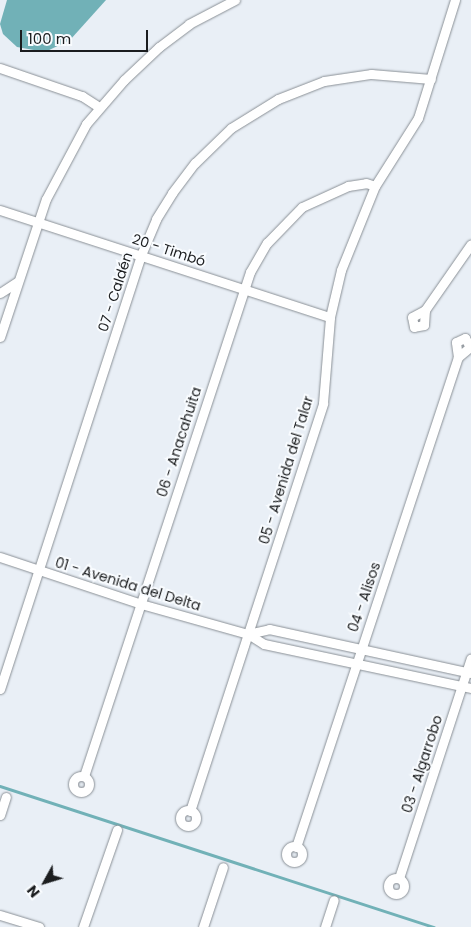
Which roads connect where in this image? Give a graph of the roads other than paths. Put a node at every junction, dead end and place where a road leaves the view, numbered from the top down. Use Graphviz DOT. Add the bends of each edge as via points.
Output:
graph roads {
  1 [pos="235,0"];
  2 [pos="455,0"];
  3 [pos="0,68"];
  4 [pos="431,79"];
  5 [pos="99,106"];
  6 [pos="375,186"];
  7 [pos="0,210"];
  8 [pos="38,222"];
  9 [pos="471,244"];
  10 [pos="142,255"];
  11 [pos="17,282"];
  12 [pos="243,288"];
  13 [pos="0,293"];
  14 [pos="425,310"];
  15 [pos="330,317"];
  16 [pos="0,337"];
  17 [pos="458,357"];
  18 [pos="0,557"];
  19 [pos="38,571"];
  20 [pos="141,604"];
  21 [pos="248,634"];
  22 [pos="360,651"];
  23 [pos="471,658"];
  24 [pos="357,664"];
  25 [pos="469,673"];
  26 [pos="461,686"];
  27 [pos="471,688"];
  28 [pos="0,689"];
  29 [pos="84,776"];
  30 [pos="6,797"];
  31 [pos="190,811"];
  32 [pos="0,815"];
  33 [pos="117,830"];
  34 [pos="296,847"];
  35 [pos="223,867"];
  36 [pos="399,878"];
  37 [pos="334,900"];
  38 [pos="0,915"];
  39 [pos="39,927"];
  40 [pos="83,927"];
  41 [pos="204,927"];
  42 [pos="325,927"];
  1 -- 5 [label="street" via="173,36"];
  2 -- 4 [label="street, 05 - Avenida del Talar"];
  3 -- 5 [label="street" via="82,96"];
  4 -- 6 [label="street, 05 - Avenida del Talar" via="416,124"];
  4 -- 10 [label="street, 07 - Caldén" via="392,74 350,77 302,89 255,111 231,128 189,170 156,219"];
  5 -- 8 [label="street" via="67,155"];
  6 -- 12 [label="street, 06 - Anacahuita" via="366,183 348,186 302,208 267,243"];
  6 -- 15 [label="street, 05 - Avenida del Talar" via="341,270"];
  7 -- 8 [label="street, 20 - Timbó"];
  8 -- 10 [label="street, 20 - Timbó"];
  8 -- 11 [label="street"];
  9 -- 14 [label="street"];
  10 -- 12 [label="street, 20 - Timbó"];
  10 -- 19 [label="street, 07 - Caldén"];
  11 -- 13 [label="street"];
  11 -- 16 [label="street"];
  12 -- 15 [label="street, 20 - Timbó"];
  12 -- 20 [label="street, 06 - Anacahuita"];
  15 -- 21 [label="street, 05 - Avenida del Talar" via="323,403"];
  17 -- 22 [label="street, 04 - Alisos"];
  18 -- 19 [label="street, 01 - Avenida del Delta"];
  19 -- 20 [label="street, 01 - Avenida del Delta"];
  19 -- 28 [label="street, 07 - Caldén"];
  20 -- 21 [label="street, 01 - Avenida del Delta"];
  20 -- 29 [label="street, 06 - Anacahuita"];
  21 -- 22 [label="street, 01 - Avenida del Delta" via="269,629"];
  21 -- 24 [label="street, 01 - Avenida del Delta" via="264,644"];
  21 -- 31 [label="street, 05 - Avenida del Talar"];
  22 -- 24 [label="street, 04 - Alisos"];
  22 -- 25 [label="street, 01 - Avenida del Delta"];
  23 -- 25 [label="street, 03 - Algarrobo"];
  24 -- 26 [label="street, 01 - Avenida del Delta"];
  24 -- 34 [label="street, 04 - Alisos"];
  25 -- 26 [label="street, 03 - Algarrobo"];
  26 -- 27 [label="street, 01 - Avenida del Delta"];
  26 -- 36 [label="street, 03 - Algarrobo"];
  30 -- 32 [label="street"];
  33 -- 40 [label="street"];
  35 -- 41 [label="street"];
  37 -- 42 [label="street"];
  38 -- 39 [label="street"];
}
